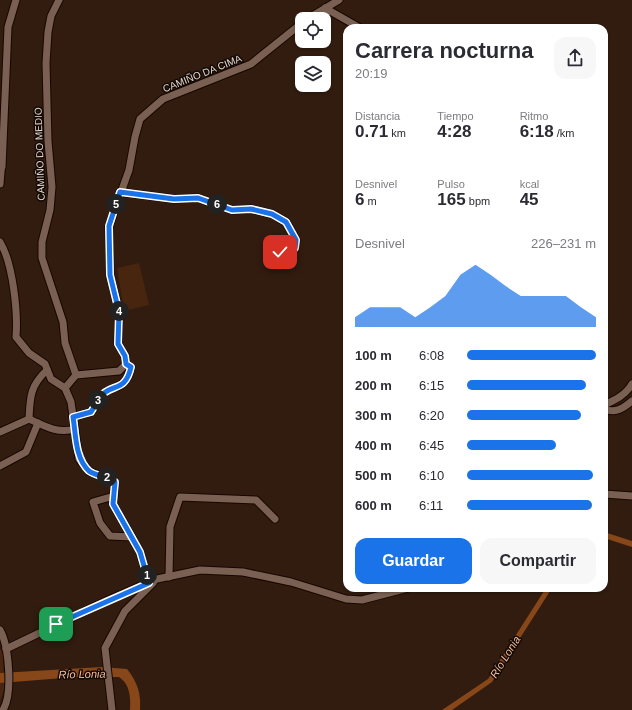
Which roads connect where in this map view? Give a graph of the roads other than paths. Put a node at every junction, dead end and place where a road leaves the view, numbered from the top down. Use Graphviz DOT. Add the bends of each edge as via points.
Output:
graph roads {
  1 [pos="16,0"];
  2 [pos="59,0"];
  3 [pos="340,0"];
  4 [pos="325,8"];
  5 [pos="318,12"];
  6 [pos="353,24"];
  7 [pos="295,29"];
  8 [pos="1,139"];
  9 [pos="1,162"];
  10 [pos="0,173"];
  11 [pos="0,184"];
  12 [pos="120,192"];
  13 [pos="0,242"];
  14 [pos="280,252"];
  15 [pos="126,364"];
  16 [pos="47,370"];
  17 [pos="76,375"];
  18 [pos="632,384"];
  19 [pos="65,388"];
  20 [pos="632,401"];
  21 [pos="608,403"];
  22 [pos="608,411"];
  23 [pos="73,417"];
  24 [pos="29,419"];
  25 [pos="38,423"];
  26 [pos="75,429"];
  27 [pos="0,432"];
  28 [pos="0,466"];
  29 [pos="608,494"];
  30 [pos="114,496"];
  31 [pos="632,496"];
  32 [pos="275,519"];
  33 [pos="132,537"];
  34 [pos="169,577"];
  35 [pos="157,580"];
  36 [pos="149,583"];
  37 [pos="393,592"];
  38 [pos="0,630"];
  39 [pos="6,649"];
  40 [pos="3,710"];
  41 [pos="112,710"];
  1 -- 8 [label="street" via="8,27"];
  2 -- 17 [label="street, CAMIÑO DO MEDIO" via="51,16 48,32 48,141 52,187 50,210 42,242 42,258 63,322 64,343"];
  3 -- 4 [label="street"];
  4 -- 5 [label="street"];
  4 -- 6 [label="street"];
  7 -- 12 [label="street, CAMIÑO DA CIMA" via="251,64 163,100 140,118 129,170"];
  8 -- 9 [label="street"];
  9 -- 10 [label="street"];
  10 -- 11 [label="street"];
  12 -- 14 [label="street" via="174,199 198,198 232,210 251,209 272,214 286,222 296,240 295,248"];
  12 -- 15 [label="street, CAMIÑO DA CIMA" via="109,226 110,275 119,312 118,344 125,356"];
  13 -- 16 [label="street" via="4,249 14,293 16,337 29,353 45,364"];
  15 -- 17 [label="street" via="119,371"];
  15 -- 23 [label="street, CAMIÑO DA CIMA" via="131,367 124,385 99,397 91,412"];
  16 -- 19 [label="street" via="51,379"];
  16 -- 24 [label="street" via="38,378 30,396"];
  17 -- 19 [label="street"];
  18 -- 21 [label="street" via="626,392"];
  19 -- 23 [label="street" via="71,402"];
  20 -- 22 [label="street" via="623,408"];
  23 -- 26 [label="street"];
  24 -- 25 [label="street"];
  24 -- 27 [label="street"];
  25 -- 26 [label="street" via="66,432"];
  25 -- 28 [label="street" via="26,452"];
  26 -- 30 [label="street" via="79,459 90,472 115,482"];
  29 -- 31 [label="street"];
  30 -- 33 [label="street" via="113,504"];
  30 -- 33 [label="street" via="92,502 100,523 110,536"];
  32 -- 34 [label="street" via="256,500 180,497 170,527"];
  33 -- 36 [label="street" via="140,552"];
  34 -- 35 [label="street"];
  34 -- 37 [label="street" via="200,570 243,572 291,582 346,599 362,600"];
  35 -- 36 [label="street"];
  35 -- 41 [label="street" via="125,611 106,648"];
  36 -- 39 [label="street" via="92,607"];
  38 -- 39 [label="street"];
  39 -- 40 [label="street" via="9,689"];
}
